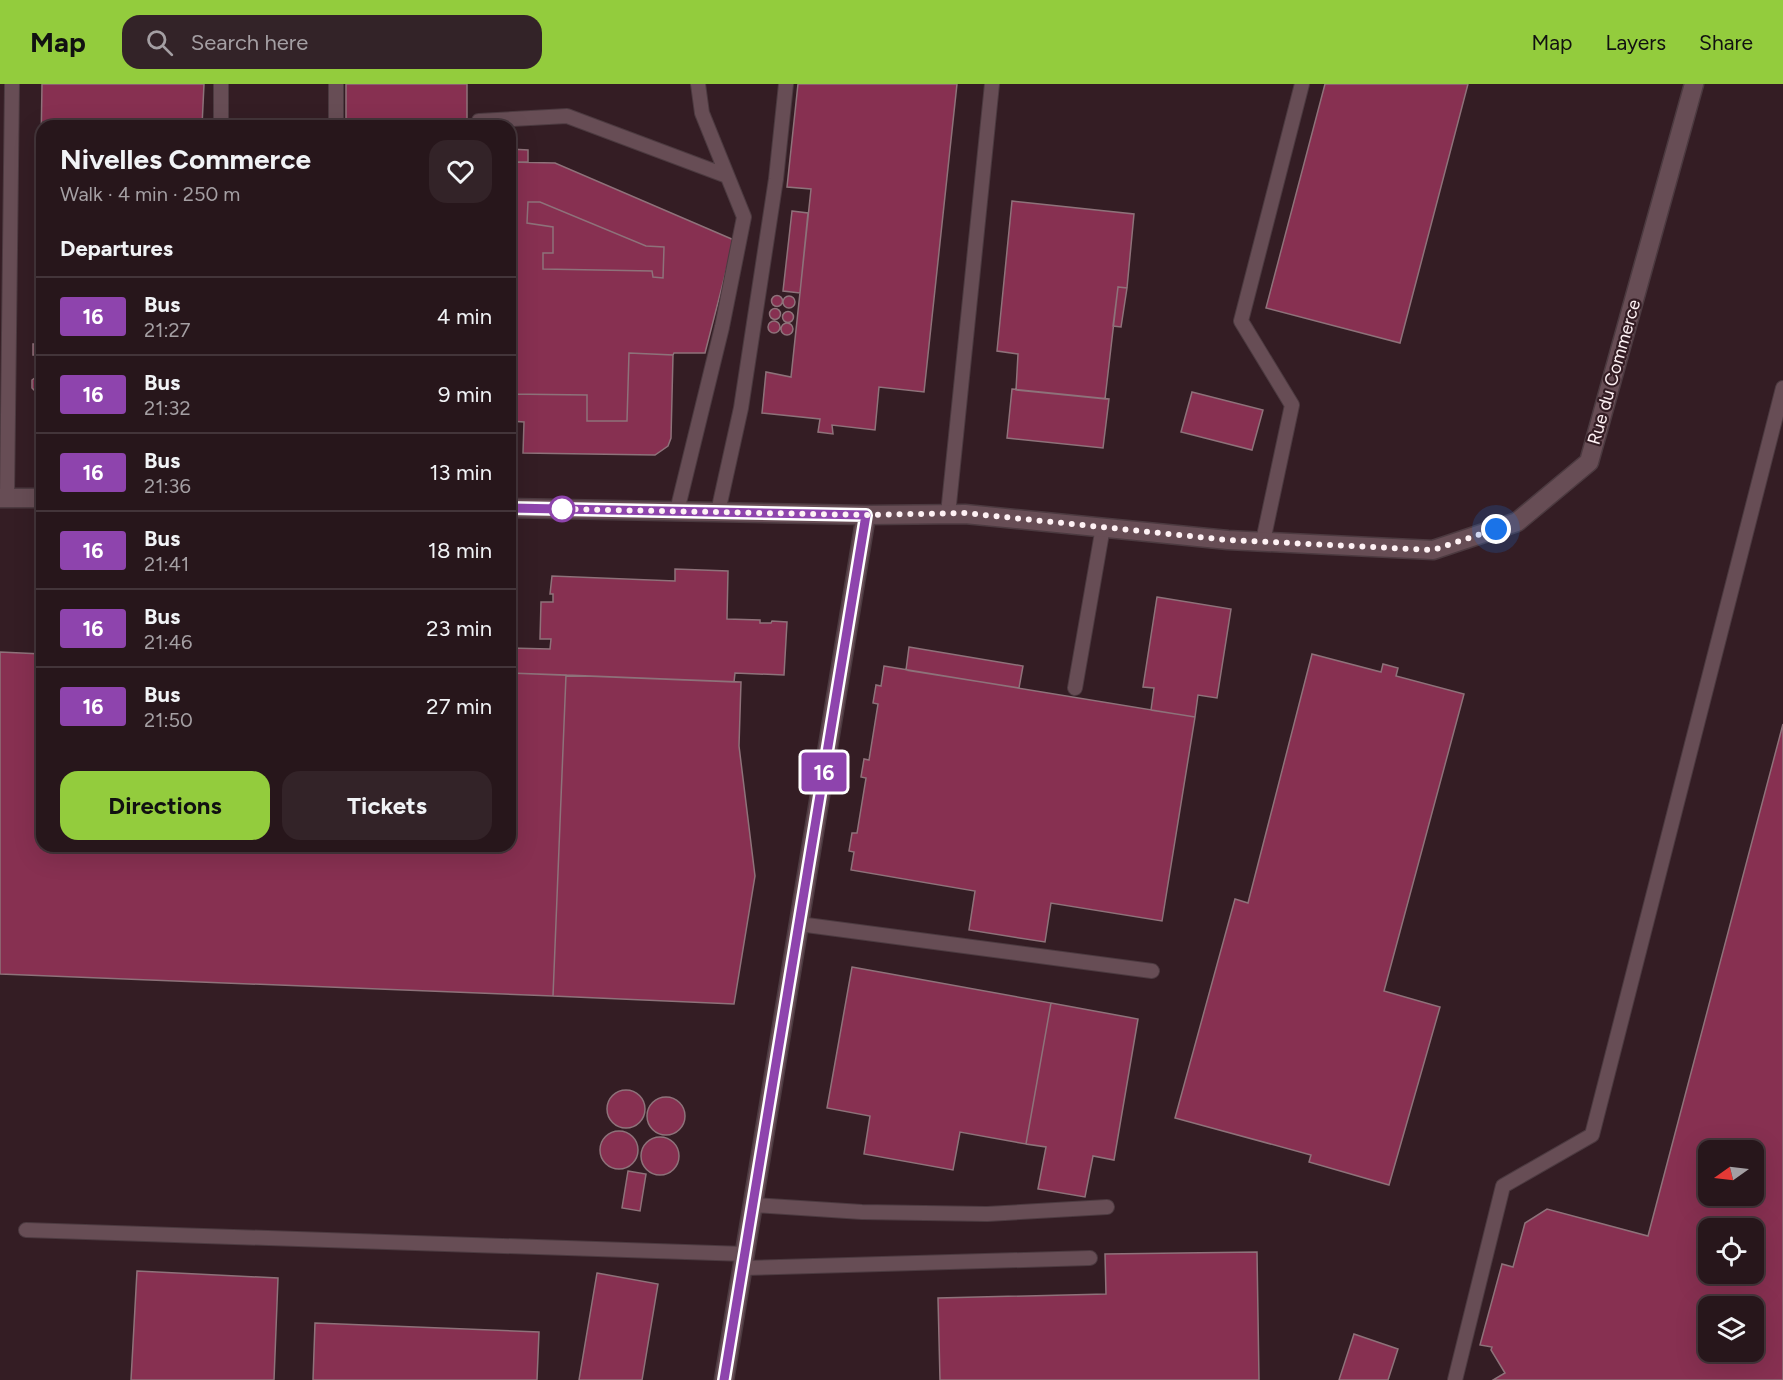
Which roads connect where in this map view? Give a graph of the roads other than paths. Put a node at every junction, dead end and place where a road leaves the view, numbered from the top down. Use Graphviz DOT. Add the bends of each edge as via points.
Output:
graph roads {
  1 [pos="12,84"];
  2 [pos="221,84"];
  3 [pos="336,84"];
  4 [pos="698,84"];
  5 [pos="786,84"];
  6 [pos="992,84"];
  7 [pos="1302,84"];
  8 [pos="1694,84"];
  9 [pos="221,120"];
  10 [pos="336,120"];
  11 [pos="496,120"];
  12 [pos="728,176"];
  13 [pos="1783,388"];
  14 [pos="4,498"];
  15 [pos="36,498"];
  16 [pos="516,508"];
  17 [pos="676,511"];
  18 [pos="718,512"];
  19 [pos="948,514"];
  20 [pos="866,515"];
  21 [pos="1103,527"];
  22 [pos="1263,541"];
  23 [pos="1075,688"];
  24 [pos="799,924"];
  25 [pos="1152,971"];
  26 [pos="753,1205"];
  27 [pos="1107,1207"];
  28 [pos="26,1230"];
  29 [pos="1090,1258"];
  30 [pos="744,1261"];
  31 [pos="724,1380"];
  32 [pos="1455,1380"];
  1 -- 14 [label="lane"];
  2 -- 9 [label="lane"];
  3 -- 10 [label="lane"];
  4 -- 12 [label="lane" via="702,113"];
  5 -- 18 [label="lane" via="776,179 741,408"];
  6 -- 19 [label="lane"];
  7 -- 22 [label="lane" via="1242,321 1292,405"];
  8 -- 22 [label="street, Rue du Commerce" via="1589,462 1517,522 1433,550"];
  11 -- 12 [label="lane" via="567,116"];
  12 -- 17 [label="lane" via="744,218 722,327"];
  13 -- 32 [label="lane" via="1592,1135 1503,1186"];
  14 -- 15 [label="street"];
  16 -- 17 [label="street, Rue du Commerce"];
  17 -- 18 [label="street, Rue du Commerce"];
  18 -- 20 [label="street, Rue du Commerce"];
  19 -- 20 [label="street, Rue du Commerce"];
  19 -- 21 [label="street, Rue du Commerce"];
  20 -- 24 [label="street"];
  21 -- 22 [label="street, Rue du Commerce"];
  21 -- 23 [label="lane"];
  24 -- 25 [label="lane"];
  24 -- 26 [label="street"];
  26 -- 27 [label="lane" via="976,1214"];
  26 -- 30 [label="street"];
  28 -- 30 [label="lane"];
  29 -- 30 [label="lane"];
  30 -- 31 [label="street"];
}
